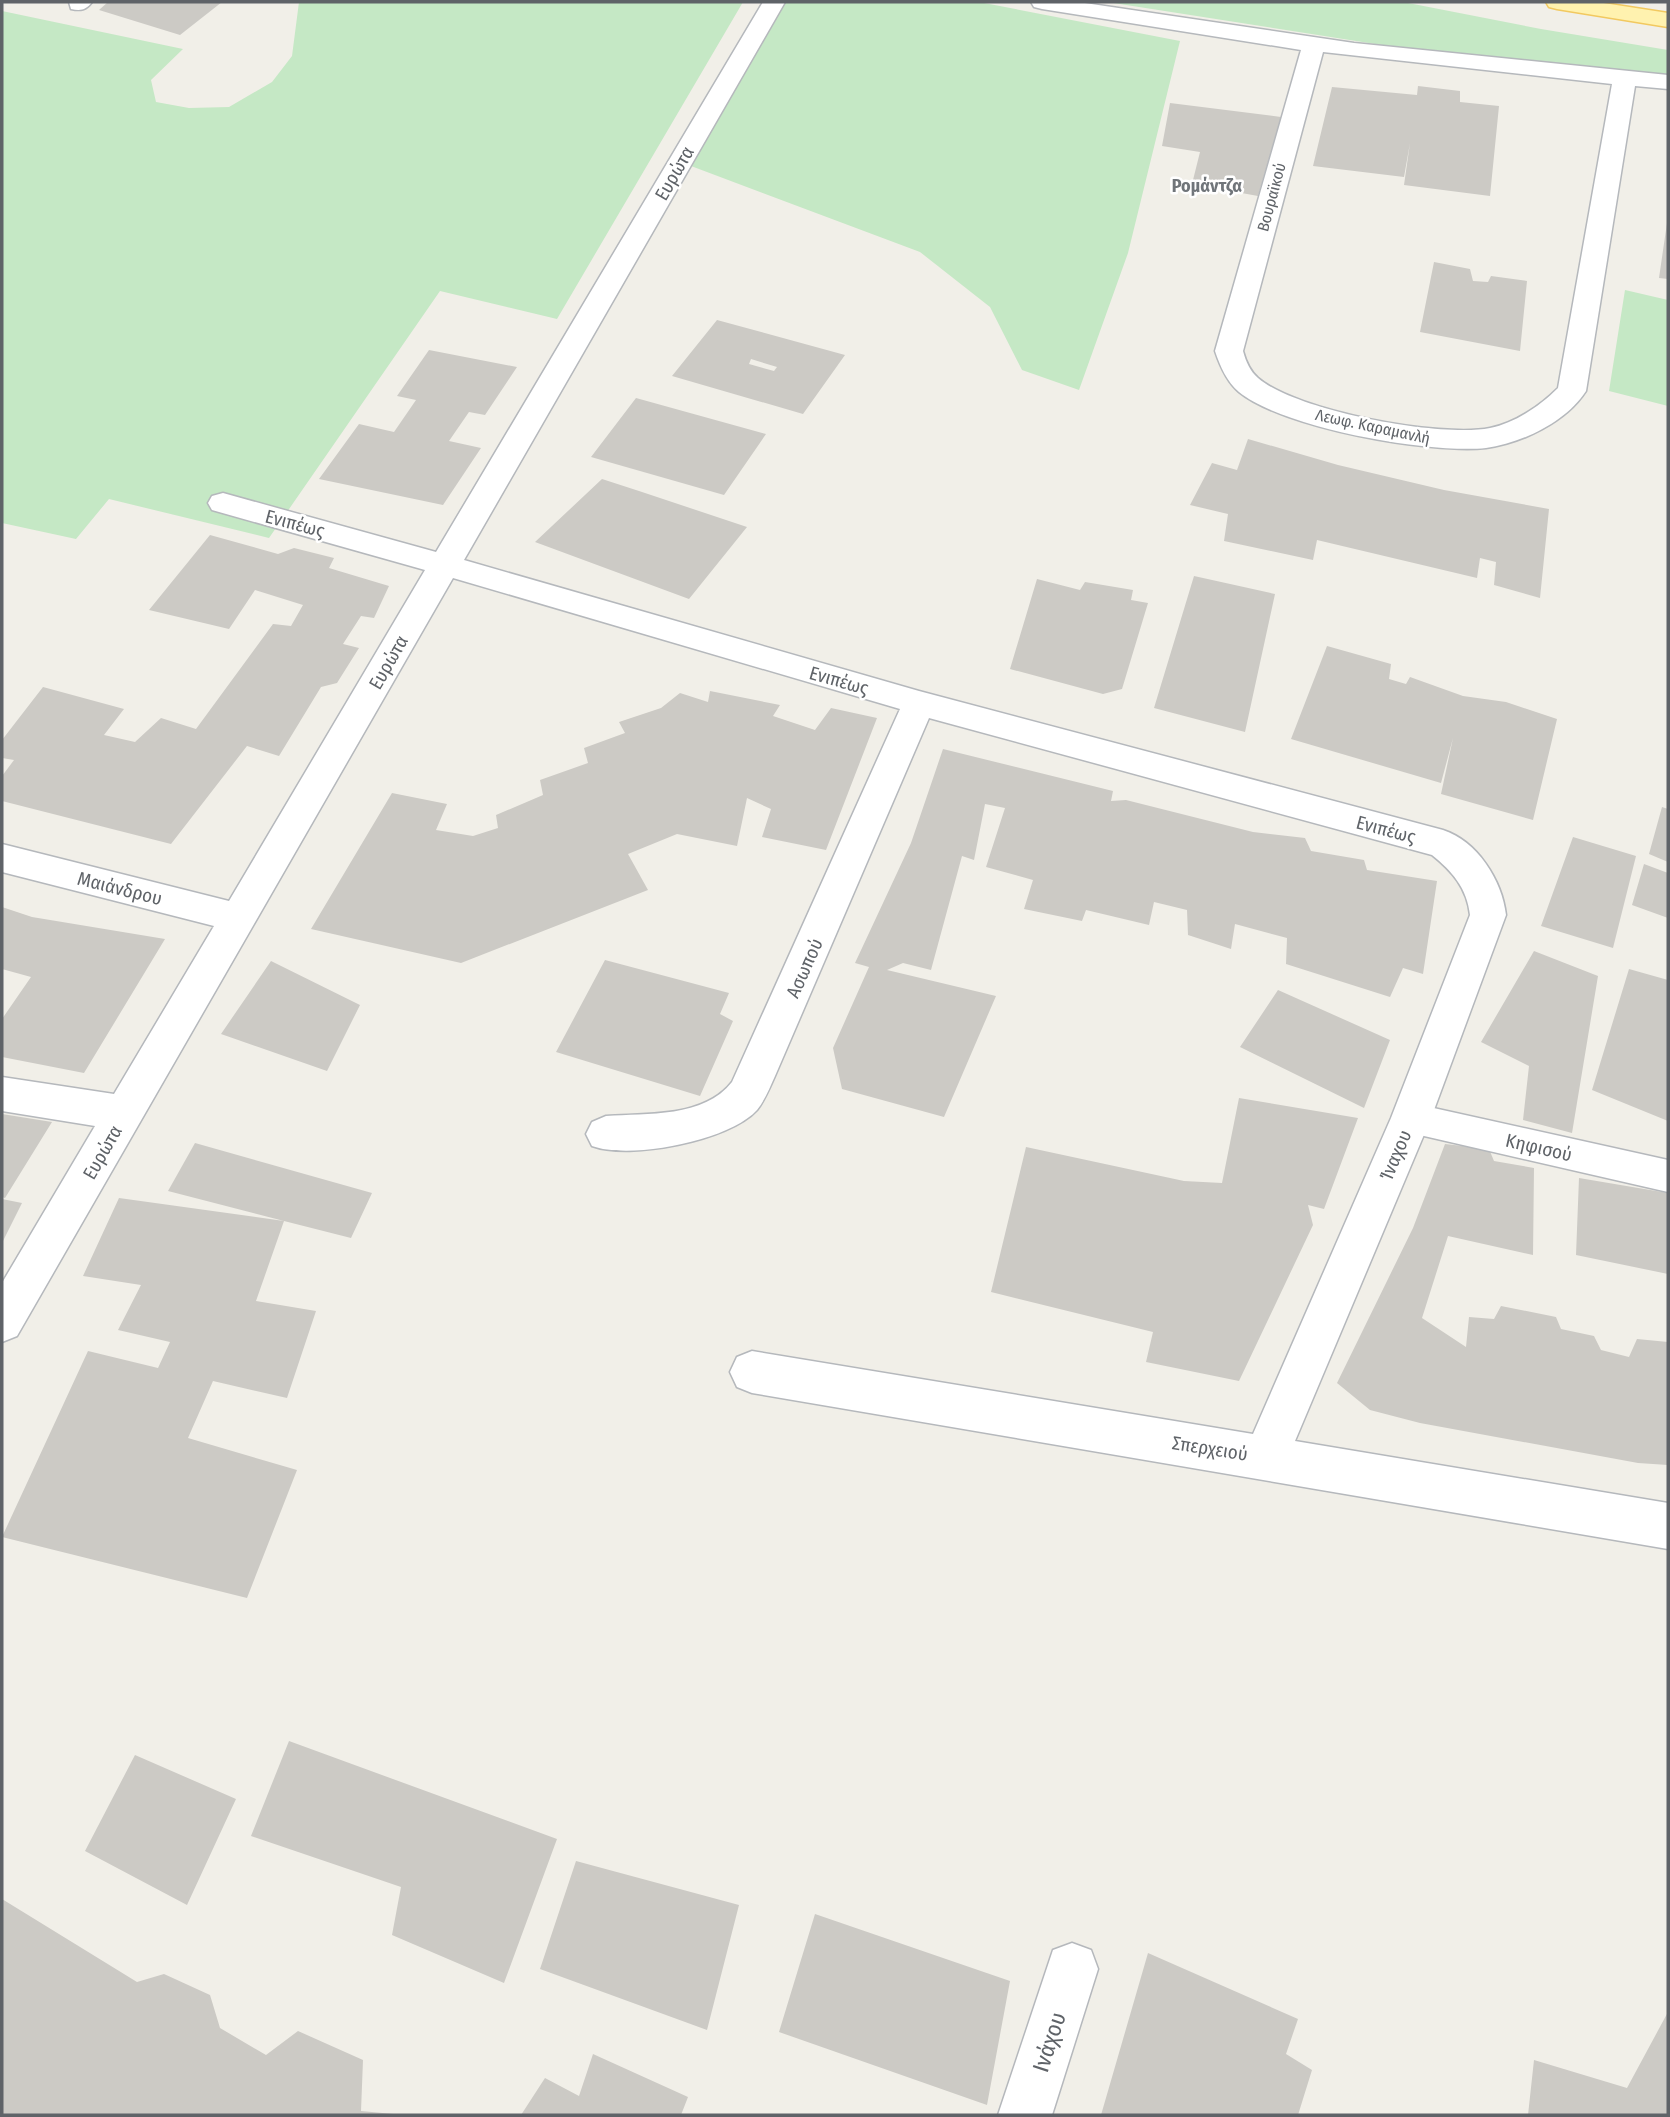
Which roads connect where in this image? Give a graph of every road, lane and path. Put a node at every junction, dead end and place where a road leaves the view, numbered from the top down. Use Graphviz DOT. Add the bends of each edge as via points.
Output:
graph roads {
  1 [pos="774,2"];
  2 [pos="1042,2"];
  3 [pos="1557,2"];
  4 [pos="1668,20"];
  5 [pos="1314,43"];
  6 [pos="1624,82"];
  7 [pos="1668,82"];
  8 [pos="1668,99"];
  9 [pos="1229,351"];
  10 [pos="223,503"];
  11 [pos="445,565"];
  12 [pos="919,704"];
  13 [pos="1456,854"];
  14 [pos="2,858"];
  15 [pos="239,918"];
  16 [pos="2,1094"];
  17 [pos="124,1113"];
  18 [pos="1410,1118"];
  19 [pos="606,1134"];
  20 [pos="1668,1176"];
  21 [pos="2,1322"];
  22 [pos="752,1372"];
  23 [pos="1266,1457"];
  24 [pos="1668,1526"];
  25 [pos="1072,1969"];
  26 [pos="1026,2115"];
  1 -- 11 [label="street, Ευρώτα"];
  2 -- 5 [label="street"];
  3 -- 4 [label="main road"];
  5 -- 6 [label="street"];
  5 -- 9 [label="street, Βουραϊκού"];
  6 -- 7 [label="street"];
  6 -- 8 [label="street"];
  6 -- 9 [label="street, Λεωφ. Καραμανλή" via="1572,391 1541,416 1506,433 1467,440 1425,438 1275,403 1250,387 1234,368"];
  10 -- 11 [label="street, Ενιπέως"];
  11 -- 12 [label="street, Ενιπέως"];
  11 -- 15 [label="street, Ευρώτα"];
  12 -- 13 [label="street, Ενιπέως" via="1443,845"];
  12 -- 19 [label="street, Ασωπού" via="743,1098 715,1118"];
  13 -- 18 [label="street, Ίναχου" via="1481,887 1488,915"];
  14 -- 15 [label="street, Μαιάνδρου"];
  15 -- 17 [label="street, Ευρώτα"];
  16 -- 17 [label="street"];
  17 -- 21 [label="street, Ευρώτα"];
  18 -- 20 [label="lane, Κηφισού"];
  18 -- 23 [label="street, Ίναχου"];
  22 -- 23 [label="street, Σπερχειού"];
  23 -- 24 [label="street, Σπερχειού"];
  25 -- 26 [label="street, Ινάχου"];
}
